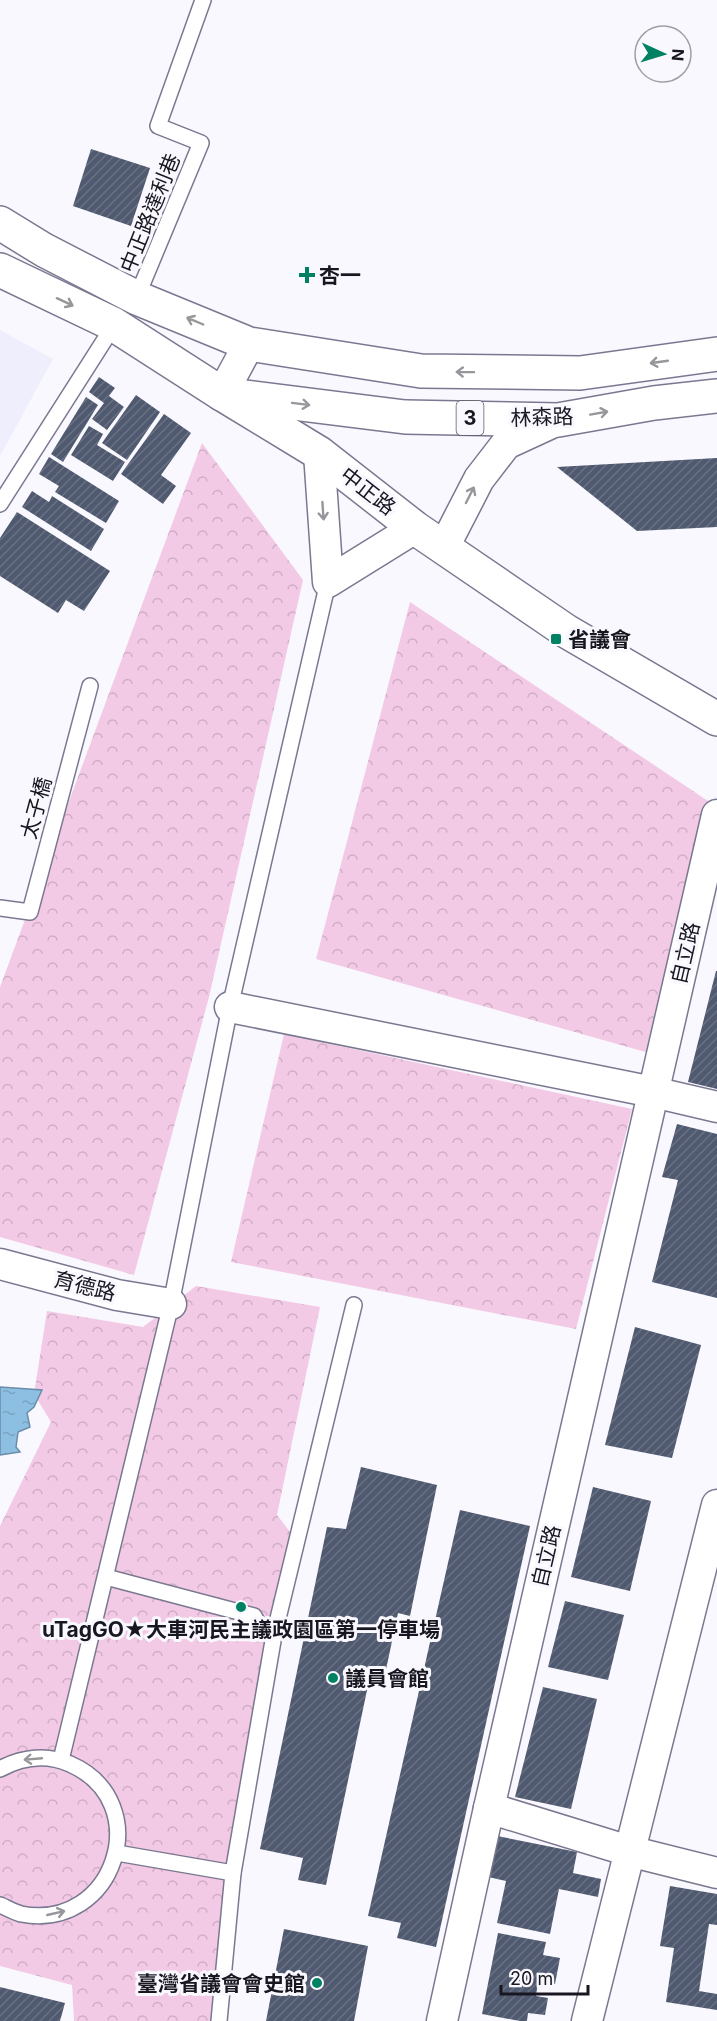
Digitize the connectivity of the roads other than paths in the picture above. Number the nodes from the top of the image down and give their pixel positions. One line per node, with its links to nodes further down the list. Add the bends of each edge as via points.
1 (203, 0): 4 (lane, 中正路達利巷, via 158,126 201,143)
2 (13, 231): 4 (main road, 3)
3 (6, 274): 5 (main road, 中正路 / 3, one-way to 5)
4 (137, 298): 5 (lane, 中正路達利巷); 6 (main road, 3, one-way to 4)
5 (113, 324): 8 (main road, 中正路 / 3); 12 (lane, 中正路達利巷)
6 (249, 344): 7 (main road, 林森路 / 3, one-way to 6, via 580,373 421,371); 8 (street)
7 (717, 354)
8 (222, 394): 10 (main road, 林森路 / 3, one-way to 10, via 405,417); 11 (main road, 中正路)
9 (717, 396): 10 (main road, 林森路 / 3, one-way to 9, via 654,402)
10 (558, 420): 14 (street, one-way to 10, via 478,478 506,444)
11 (319, 453): 13 (main road, 中正路); 15 (street, one-way to 15)
12 (0, 504)
13 (415, 528): 14 (main road, 中正路); 15 (street)
14 (444, 547): 17 (main road, 中正路, via 566,632)
15 (328, 582): 20 (lane)
16 (90, 686): 19 (lane, 太子橋, via 30,912)
17 (717, 719)
18 (717, 814): 21 (street, 自立路)
19 (0, 908)
20 (230, 1007): 21 (street); 24 (lane)
21 (653, 1092): 22 (street); 33 (street, 自立路)
22 (717, 1107)
23 (0, 1264): 24 (street, 育德路, via 117,1295)
24 (171, 1304): 27 (lane)
25 (354, 1305): 28 (lane)
26 (717, 1506): 34 (street)
27 (106, 1577): 29 (lane); 31 (lane)
28 (280, 1608): 29 (lane, via 272,1607); 30 (lane)
29 (254, 1616): 30 (lane, via 261,1629)
30 (274, 1635): 36 (lane)
31 (61, 1760): 32 (lane, one-way to 32, via 37,1757); 35 (lane, via 83,1770 100,1786 112,1806 118,1829)
32 (0, 1769)
33 (489, 1808): 34 (street); 40 (street, 自立路)
34 (629, 1851): 37 (street); 41 (street)
35 (117, 1852): 36 (lane); 38 (lane, one-way to 35, via 20,1914 45,1916 70,1910 91,1896 108,1876)
36 (233, 1873): 39 (lane)
37 (717, 1873)
38 (0, 1905)
39 (219, 2021)
40 (442, 2021)
41 (587, 2021)

